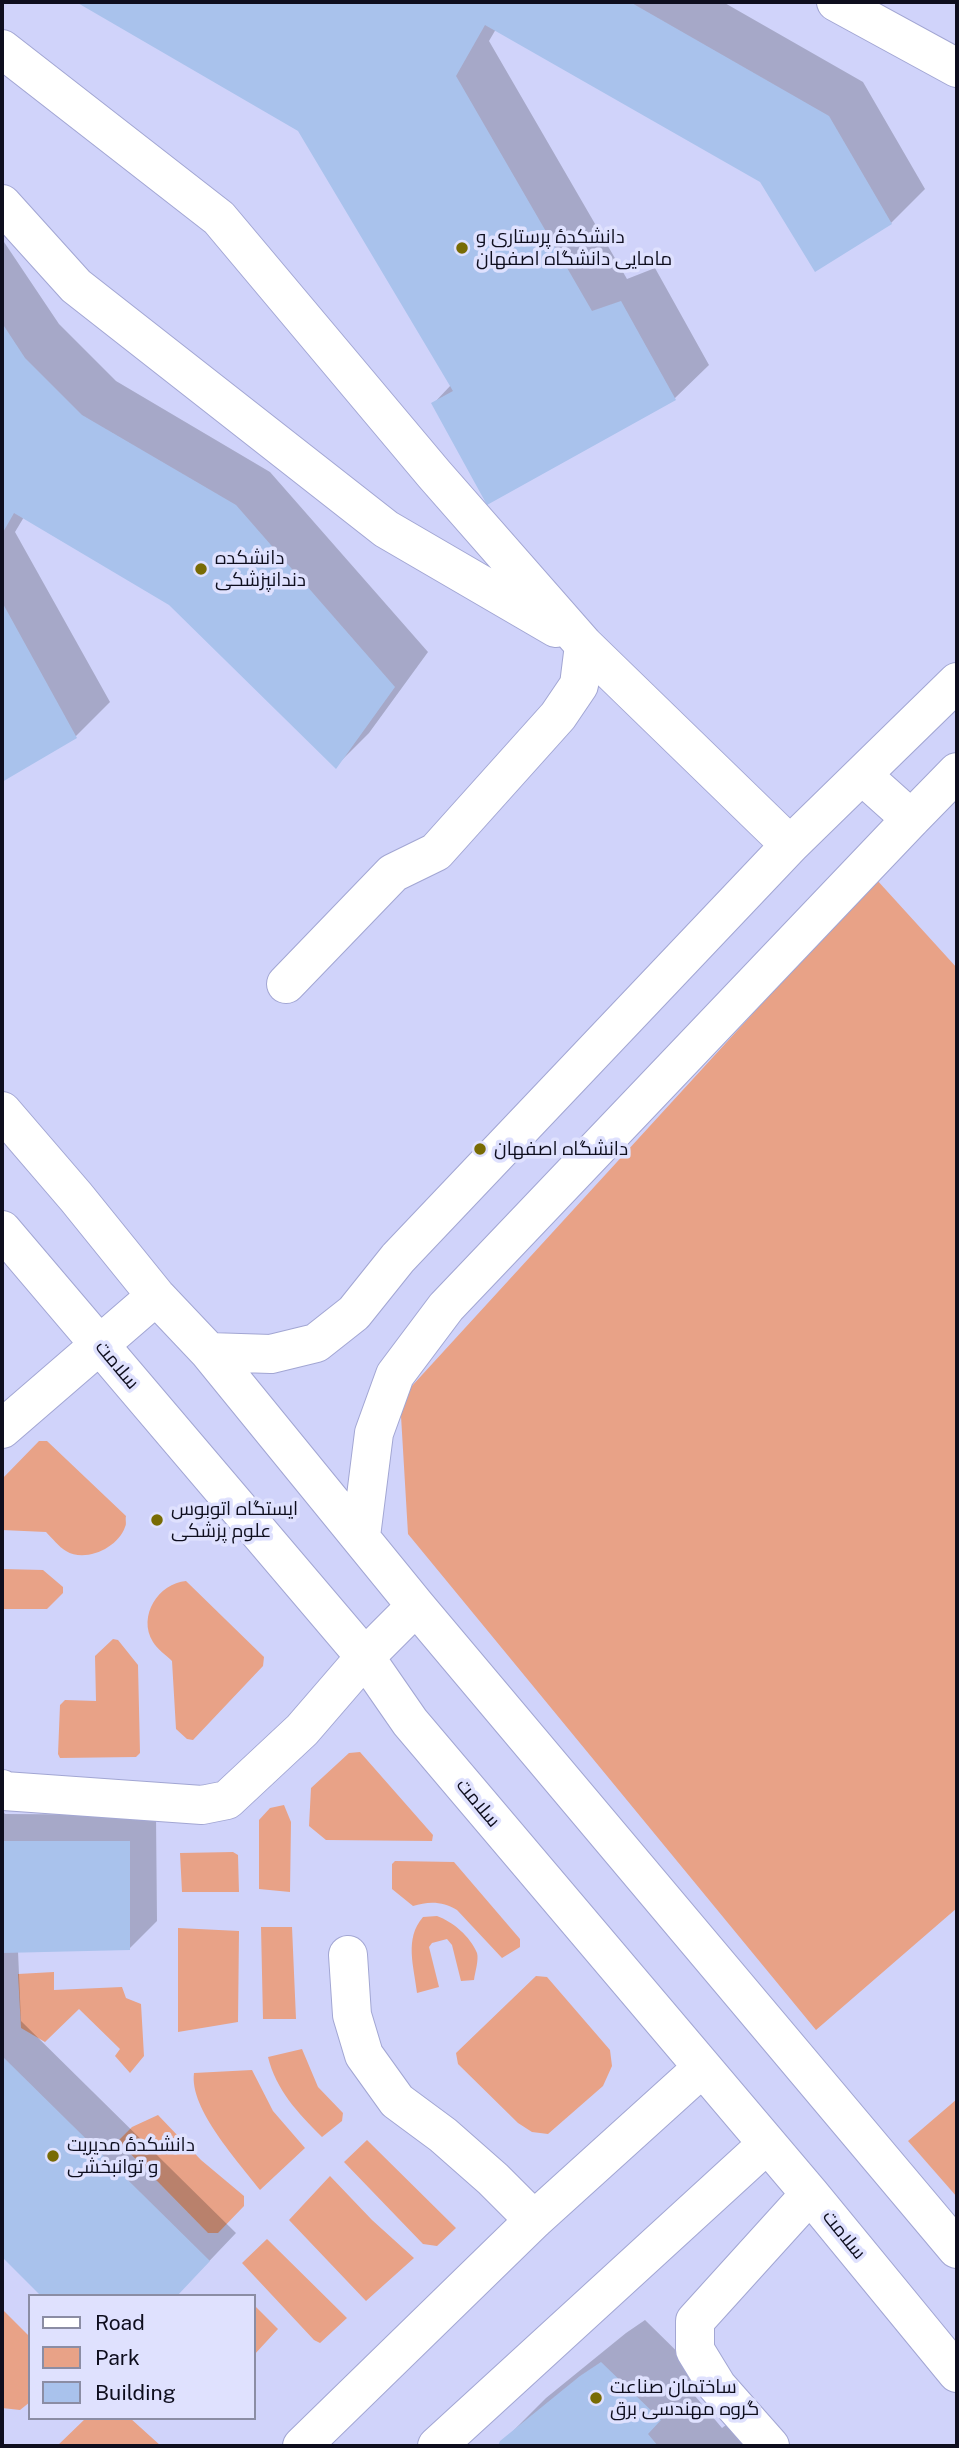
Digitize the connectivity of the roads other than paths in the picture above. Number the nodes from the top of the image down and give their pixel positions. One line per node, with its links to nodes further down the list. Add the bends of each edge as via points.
1 (836, 2): 3 (street)
2 (2, 49): 5 (street, via 219,218)
3 (957, 68)
4 (2, 204): 5 (street, via 76,286 386,529)
5 (584, 645): 10 (street); 11 (street, via 579,685 558,716 436,852 393,873)
6 (957, 682): 8 (street)
7 (957, 772): 9 (street)
8 (863, 776): 9 (street); 10 (street)
9 (911, 818): 18 (street, via 446,1307 395,1375 374,1433)
10 (790, 845): 16 (street, via 408,1248 354,1313 316,1343 271,1354)
11 (286, 984)
12 (2, 1111): 14 (street)
13 (2, 1230): 15 (street, سلامت)
14 (156, 1296): 15 (street); 16 (street)
15 (100, 1345): 17 (street); 20 (street, سلامت)
16 (209, 1352): 18 (street)
17 (2, 1430)
18 (361, 1536): 19 (street)
19 (416, 1606): 20 (street); 27 (street)
20 (365, 1657): 21 (street, via 302,1730 227,1800 202,1805); 23 (street, سلامت, via 410,1722)
21 (2, 1788)
22 (348, 1955): 26 (street, via 352,2015 363,2055 397,2101 443,2135)
23 (702, 2068): 24 (street, سلامت); 26 (street)
24 (767, 2144): 25 (street, سلامت); 30 (street)
25 (810, 2194): 28 (street, سلامت); 31 (street, via 695,2321 695,2350 717,2386)
26 (534, 2220): 29 (street)
27 (957, 2249)
28 (957, 2373)
29 (302, 2446)
30 (437, 2446)
31 (770, 2446)

